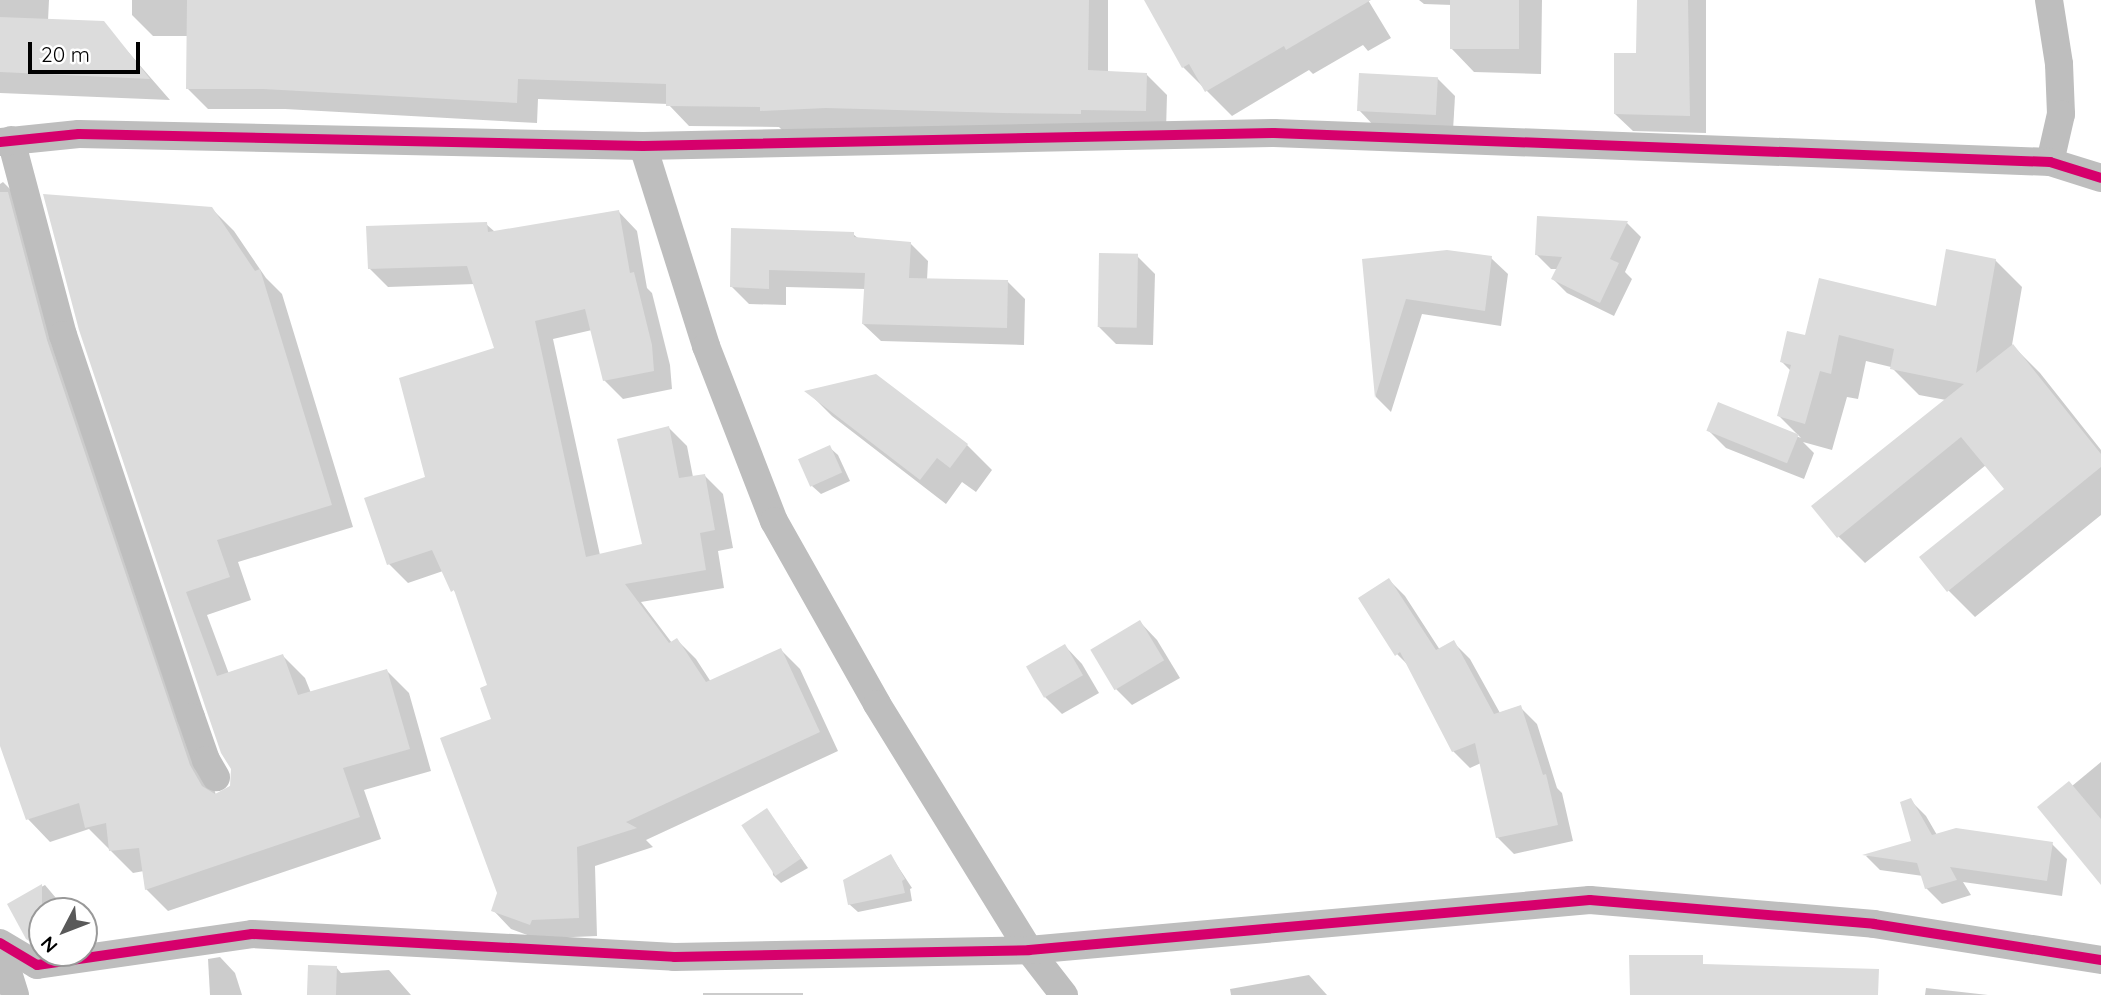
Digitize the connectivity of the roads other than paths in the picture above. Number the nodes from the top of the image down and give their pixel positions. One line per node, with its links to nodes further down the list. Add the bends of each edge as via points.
1 (2049, 0): 4 (street, via 2062,114)
2 (5, 141): 3 (street, via 79,134); 6 (street, via 63,335 206,760)
3 (643, 146): 4 (street, via 1274,133); 8 (street, via 706,346 774,521 877,704)
4 (2050, 162): 5 (street)
5 (2101, 178)
6 (216, 777)
7 (0, 945): 8 (street, via 37,965 252,934 674,957); 10 (street)
8 (1029, 950): 9 (street, via 1590,900 1874,924); 11 (street)
9 (2101, 960)
10 (15, 995)
11 (1064, 995)

